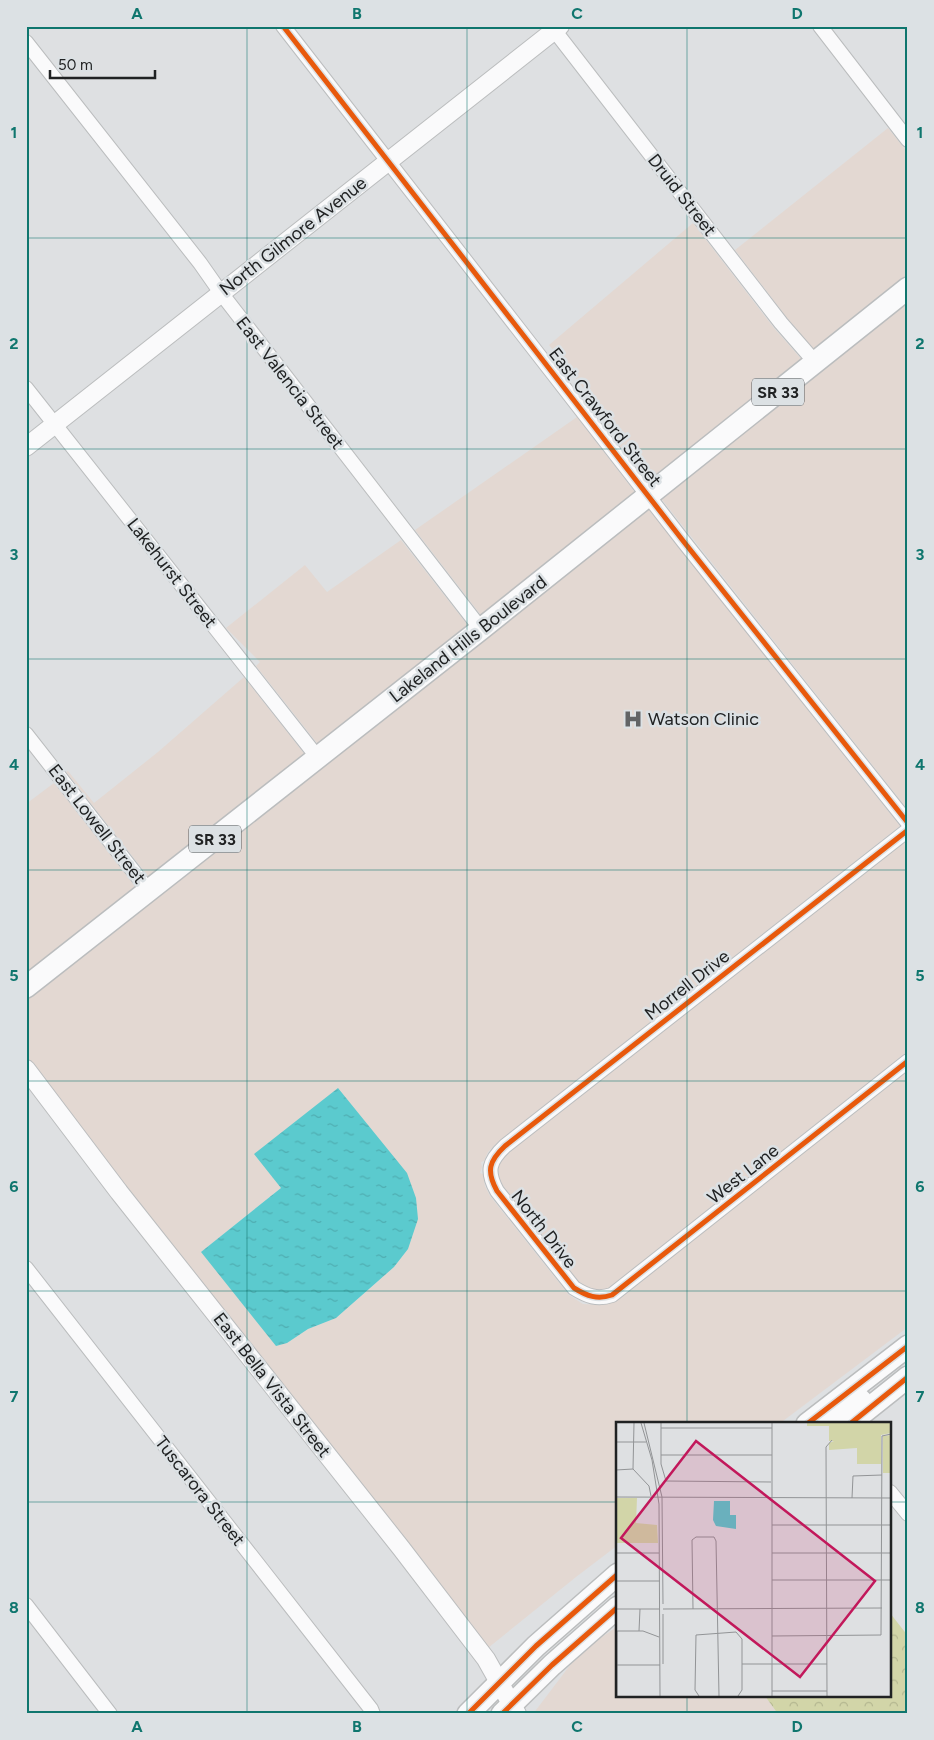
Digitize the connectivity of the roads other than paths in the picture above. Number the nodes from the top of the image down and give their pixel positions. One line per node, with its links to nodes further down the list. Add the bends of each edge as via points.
1 (283, 26): 6 (street, East Crawford Street)
2 (820, 26): 5 (street)
3 (555, 28): 6 (street, North Gilmore Avenue); 9 (street, Druid Street, via 780,323)
4 (26, 42): 8 (street, East Valencia Street)
5 (908, 140)
6 (388, 161): 8 (street, North Gilmore Avenue); 13 (street, East Crawford Street)
7 (908, 288): 9 (main road, Lakeland Hills Boulevard / SR 33)
8 (221, 293): 11 (street, North Gilmore Avenue); 14 (street, East Valencia Street)
9 (815, 362): 13 (main road, Lakeland Hills Boulevard / SR 33)
10 (26, 388): 11 (street, Lakehurst Street)
11 (54, 424): 12 (street, North Gilmore Avenue); 16 (street, Lakehurst Street)
12 (26, 446)
13 (648, 496): 14 (main road, Lakeland Hills Boulevard / SR 33); 17 (street, East Crawford Street)
14 (481, 629): 16 (main road, Lakeland Hills Boulevard / SR 33)
15 (26, 734): 19 (street, East Lowell Street)
16 (318, 758): 19 (main road, Lakeland Hills Boulevard / SR 33)
17 (908, 823)
18 (908, 830): 23 (street, Morrell Drive, via 505,1146 493,1157)
19 (149, 891): 20 (main road, Lakeland Hills Boulevard / SR 33)
20 (26, 987)
21 (908, 1061): 25 (street, West Lane, via 612,1295)
22 (26, 1069): 37 (street, East Bella Vista Street, via 119,1192 420,1572 486,1659)
23 (490, 1167): 25 (street, North Drive, via 496,1191 574,1288)
24 (26, 1268): 40 (street, Tuscarora Street)
25 (591, 1297)
26 (908, 1346): 29 (main road)
27 (908, 1361): 30 (main road, via 840,1416)
28 (908, 1378): 31 (main road)
29 (810, 1422)
30 (838, 1422)
31 (853, 1422)
32 (892, 1494): 33 (street)
33 (908, 1514)
34 (616, 1576): 37 (main road)
35 (26, 1605): 39 (street)
36 (616, 1609): 38 (main road, via 552,1665)
37 (498, 1682): 38 (street, East Bella Vista Street); 41 (main road)
38 (510, 1711)
39 (110, 1714)
40 (373, 1714)
41 (468, 1714)

